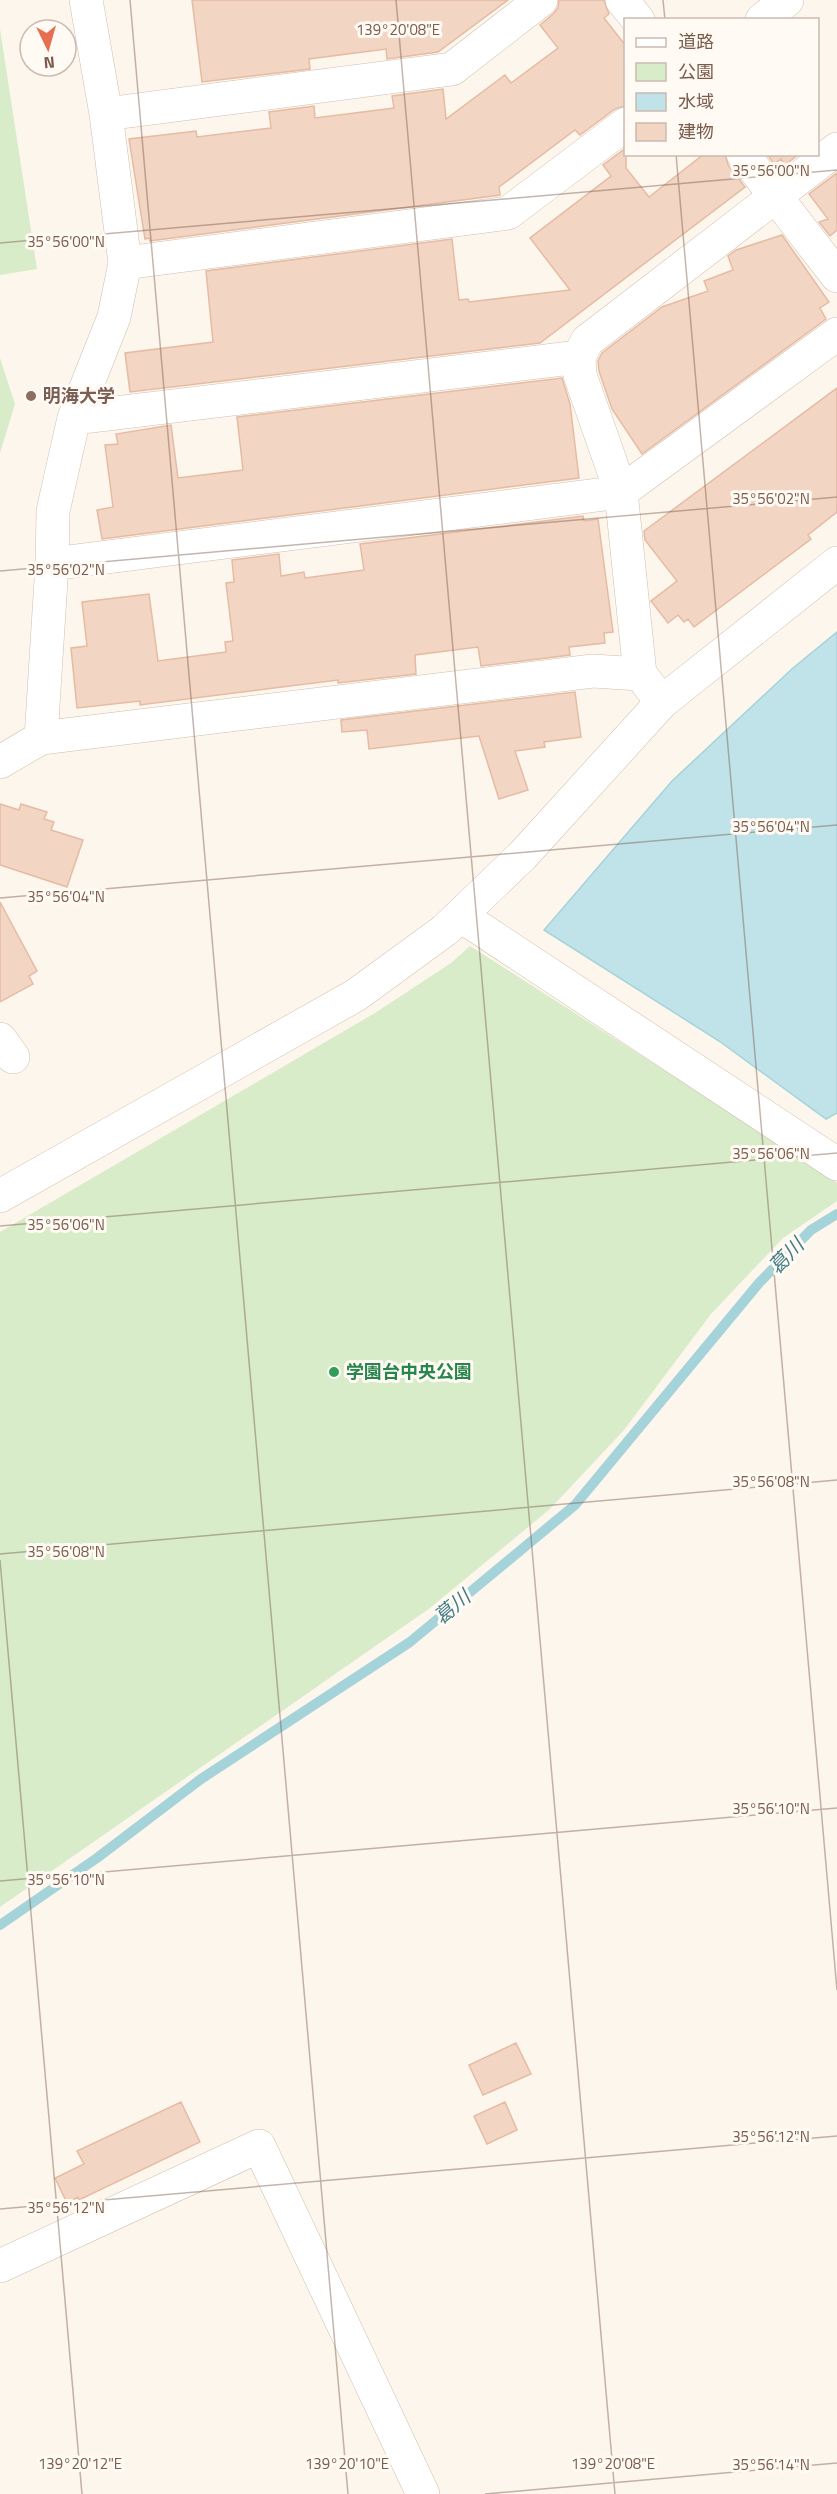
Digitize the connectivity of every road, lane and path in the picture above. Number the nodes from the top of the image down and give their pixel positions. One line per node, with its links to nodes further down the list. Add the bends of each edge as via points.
1 (86, 0): 7 (street)
2 (541, 0): 7 (street, via 452,69)
3 (622, 0): 5 (street)
4 (787, 0): 6 (street)
5 (636, 18)
6 (764, 18)
7 (106, 114): 12 (street)
8 (624, 126): 12 (street, via 508,213)
9 (837, 149): 11 (street)
10 (745, 156): 11 (street)
11 (776, 197): 13 (street); 15 (street, via 587,341)
12 (125, 262): 16 (street, via 114,317)
13 (837, 276)
14 (837, 334): 17 (street)
15 (579, 357): 16 (street); 17 (street, via 580,375)
16 (74, 418): 19 (street, via 53,511)
17 (621, 492): 19 (street); 20 (street)
18 (837, 563): 21 (street)
19 (52, 564): 22 (street)
20 (640, 674): 21 (street); 22 (street, via 593,671)
21 (662, 702): 24 (street, via 523,855)
22 (41, 738): 23 (street)
23 (0, 762)
24 (460, 915): 25 (street); 26 (street, via 356,995)
25 (837, 1164)
26 (0, 1196)
27 (0, 2266): 28 (street, via 259,2146)
28 (423, 2494)

